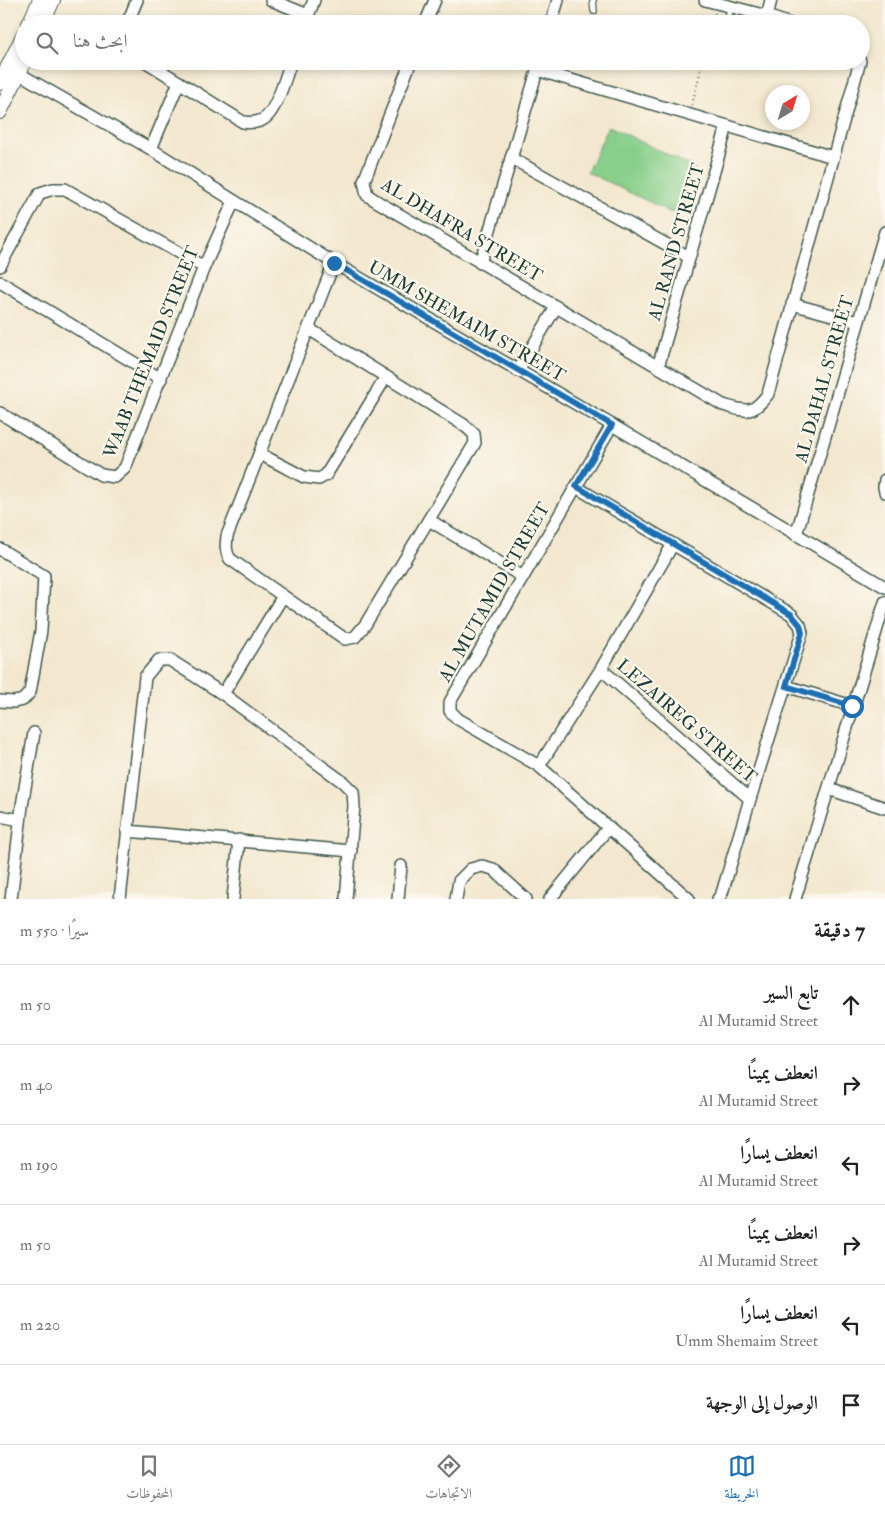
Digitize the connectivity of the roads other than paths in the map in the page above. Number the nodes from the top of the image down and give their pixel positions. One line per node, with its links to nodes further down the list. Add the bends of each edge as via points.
1 (40, 0): 12 (street)
2 (53, 0): 13 (street)
3 (137, 0): 14 (street)
4 (271, 0): 15 (street)
5 (314, 0): 16 (street)
6 (435, 0): 17 (street)
7 (558, 0): 18 (street)
8 (593, 0): 11 (lane)
9 (705, 0): 19 (street)
10 (771, 0): 20 (street)
11 (594, 11)
12 (33, 15)
13 (46, 15)
14 (130, 15)
15 (298, 15)
16 (309, 15)
17 (429, 15)
18 (554, 15)
19 (724, 15)
20 (767, 15)
21 (15, 70): 31 (street)
22 (17, 70): 32 (street)
23 (23, 70): 34 (street, UMM SHEMAIM STREET)
24 (160, 70): 30 (street)
25 (288, 70): 30 (street, via 274,108 262,121 252,123 243,122)
26 (407, 70): 41 (street, AL DHAFRA STREET, via 364,181 367,194)
27 (537, 70): 36 (street)
28 (550, 70): 33 (street)
29 (857, 70): 35 (street, AL DHAFRA STREET)
30 (179, 82): 34 (street)
31 (0, 83)
32 (0, 112)
33 (727, 126): 35 (street); 39 (street, AL RAND STREET)
34 (151, 150): 37 (street, UMM SHEMAIM STREET)
35 (833, 157): 45 (street, AL DHAFRA STREET)
36 (511, 158): 39 (street); 41 (street)
37 (234, 200): 40 (street, UMM SHEMAIM STREET); 43 (street, WAAB THEMAID STREET)
38 (885, 235): 47 (street, AL DAHAL STREET)
39 (689, 257): 49 (street, AL RAND STREET)
40 (334, 263): 48 (street); 50 (street, UMM SHEMAIM STREET)
41 (480, 263): 46 (street, AL DHAFRA STREET)
42 (0, 266): 43 (street, via 40,193 65,189)
43 (204, 266): 52 (street, WAAB THEMAID STREET)
44 (0, 282): 52 (street)
45 (792, 304): 47 (street); 49 (street, AL DHAFRA STREET, via 768,394 756,408 742,410 723,405)
46 (556, 307): 49 (street, AL DHAFRA STREET); 50 (street)
47 (858, 322): 60 (street, AL DAHAL STREET)
48 (309, 329): 51 (street); 55 (street)
49 (658, 367)
50 (518, 371): 54 (street, UMM SHEMAIM STREET)
51 (386, 377): 55 (street, via 326,475 304,477); 59 (street, via 474,434 475,443)
52 (161, 379): 53 (street, WAAB THEMAID STREET, via 125,468 115,477 101,476)
53 (0, 413)
54 (612, 425): 57 (street, AL MUTAMID STREET); 60 (street, UMM SHEMAIM STREET)
55 (260, 454): 65 (street, via 227,536 227,553)
56 (885, 480): 58 (street)
57 (576, 486): 61 (street); 63 (street, AL MUTAMID STREET)
58 (885, 492)
59 (428, 520): 63 (street); 65 (street, via 355,637 344,639)
60 (796, 535): 64 (street, UMM SHEMAIM STREET)
61 (673, 544): 67 (street); 68 (street, via 791,614 800,625 802,633)
62 (0, 549): 70 (street, via 44,576 40,631 30,692 24,700)
63 (523, 577): 73 (street, AL MUTAMID STREET, via 450,702 450,711 458,719)
64 (885, 587)
65 (282, 596): 69 (street)
66 (885, 602): 71 (street)
67 (601, 669): 73 (street); 75 (street, LEZAIREG STREET)
68 (786, 686): 71 (street); 75 (street)
69 (223, 694): 80 (street, via 170,660 159,660 145,677); 82 (street, via 353,792)
70 (0, 701)
71 (852, 706): 74 (street)
72 (34, 733): 78 (street)
73 (539, 766): 79 (street, AL MUTAMID STREET)
74 (829, 789): 76 (street); 84 (street)
75 (750, 799): 94 (street)
76 (885, 808)
77 (0, 816): 78 (street)
78 (20, 820): 85 (street)
79 (609, 827): 92 (street); 93 (street, AL MUTAMID STREET)
80 (127, 831): 81 (street); 86 (street)
81 (239, 840): 82 (street); 87 (street)
82 (351, 851): 88 (street)
83 (401, 866): 89 (street)
84 (797, 898)
85 (11, 899)
86 (120, 899)
87 (233, 899)
88 (346, 899)
89 (398, 899)
90 (456, 899): 91 (street, via 459,881 471,869 482,866 493,868)
91 (526, 899)
92 (550, 899)
93 (689, 899)
94 (718, 899)

